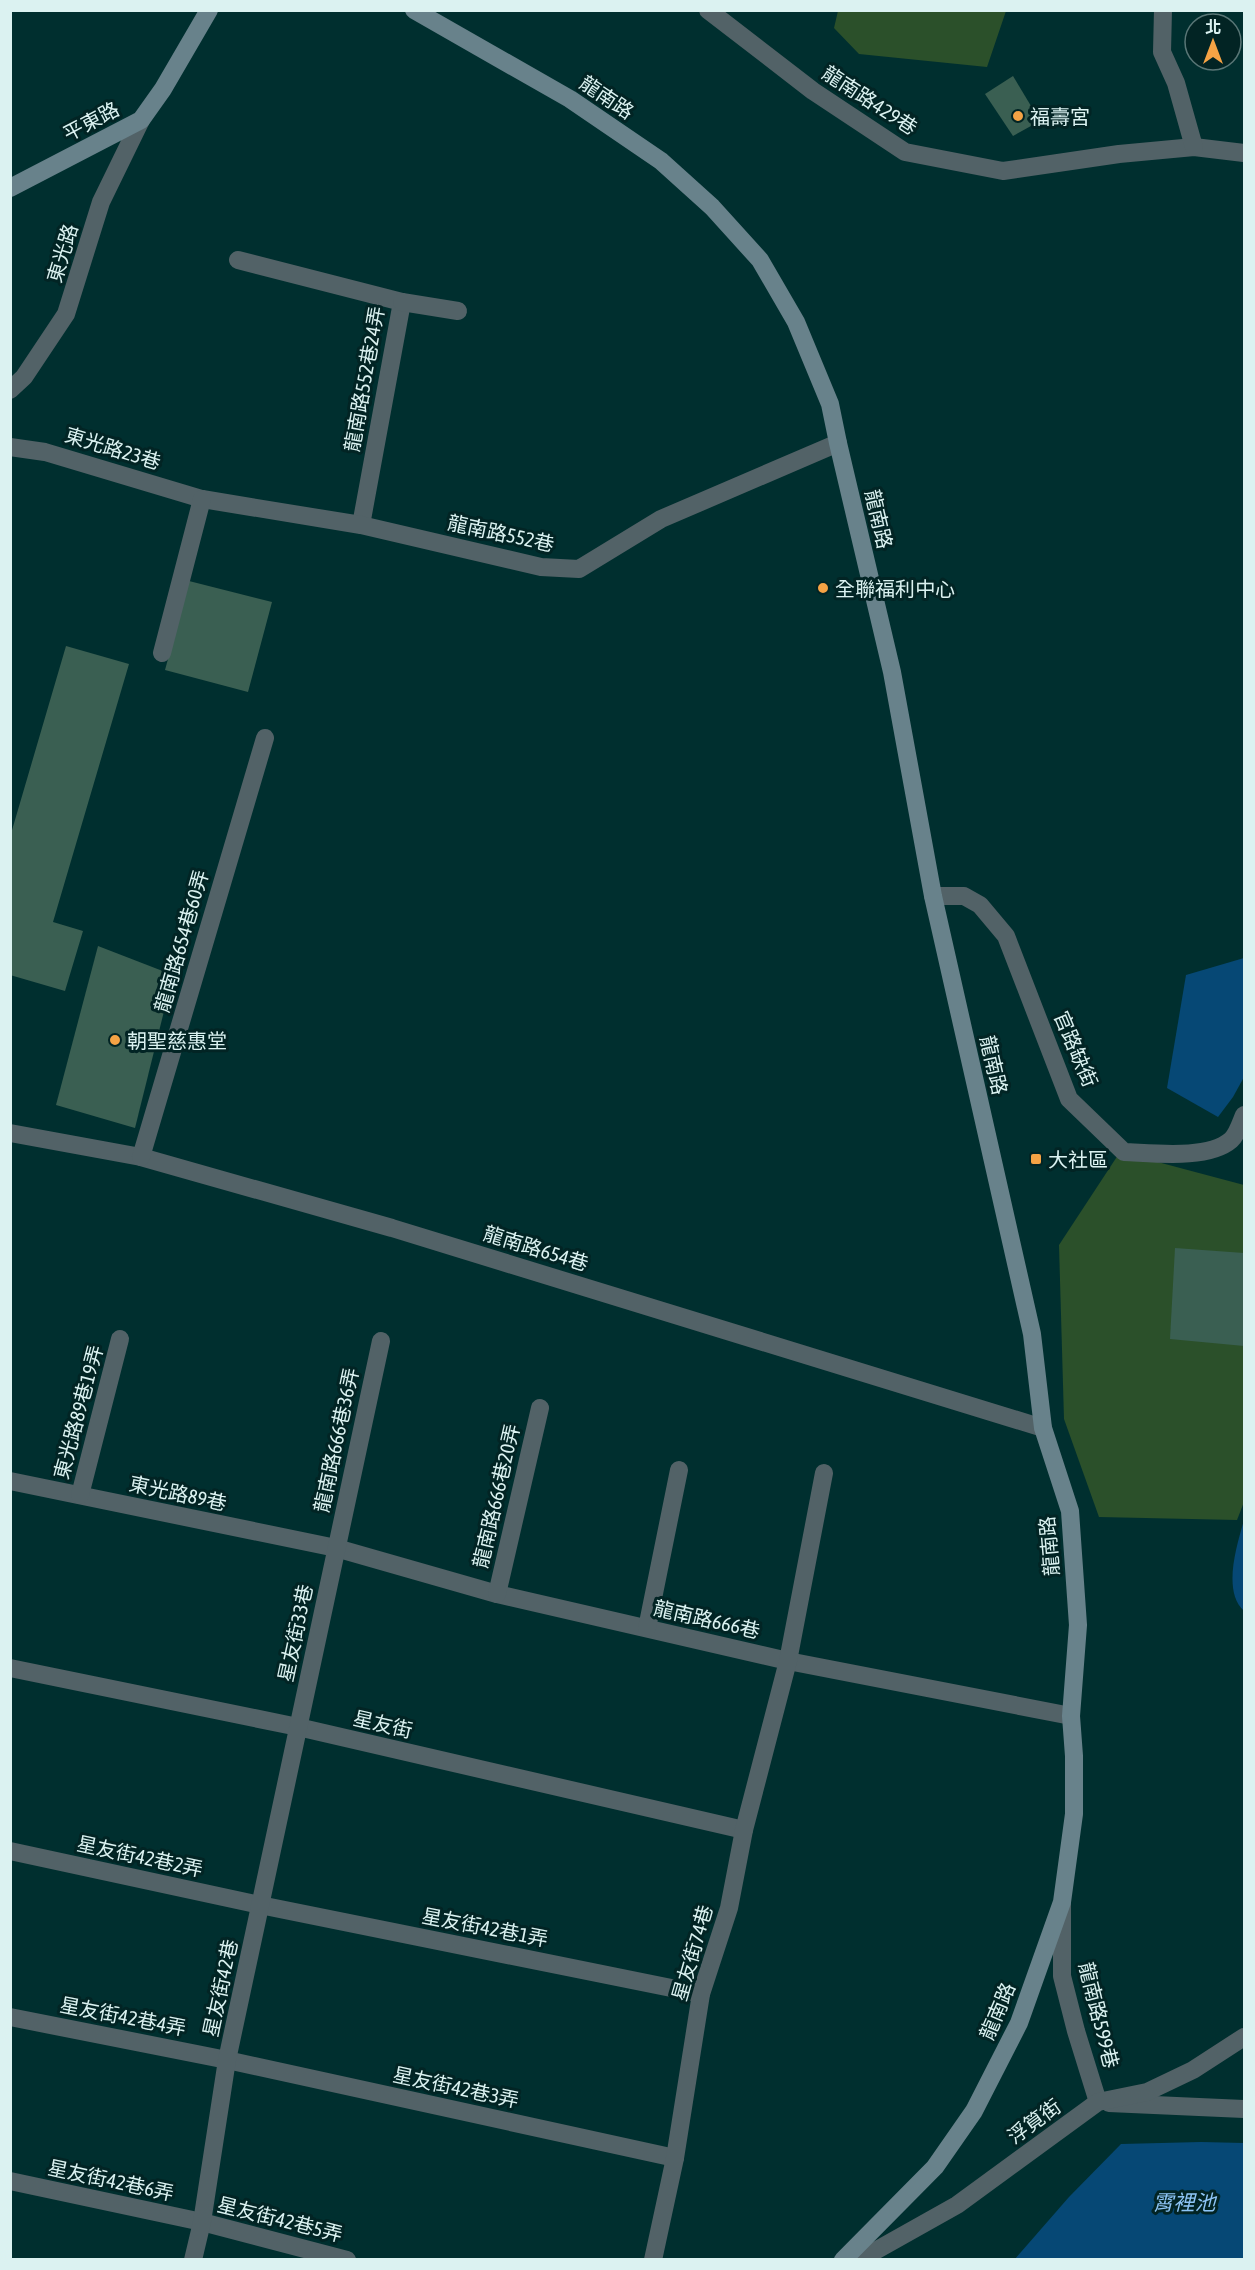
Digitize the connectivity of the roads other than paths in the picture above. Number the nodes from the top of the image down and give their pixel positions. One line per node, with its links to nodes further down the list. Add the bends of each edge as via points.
1 (209, 10): 5 (main road, 平東路)
2 (414, 10): 13 (main road, 龍南路, via 570,99 661,161 712,207 760,260 796,322 830,404)
3 (708, 10): 6 (street, 龍南路429巷, via 813,91 905,152 1003,171)
4 (1163, 10): 6 (street, via 1162,52 1176,83)
5 (141, 120): 8 (main road, 平東路); 12 (street, 東光路, via 101,202 66,314 24,377)
6 (1194, 147): 7 (street, 龍南路429巷)
7 (1245, 153)
8 (10, 188)
9 (238, 260): 10 (street, 龍南路552巷24弄)
10 (402, 302): 11 (street); 16 (street, 龍南路552巷24弄)
11 (458, 311)
12 (10, 390)
13 (838, 443): 16 (street, 龍南路552巷, via 661,519 579,569 541,567); 19 (main road, 龍南路, via 891,672)
14 (10, 447): 15 (street, 東光路23巷, via 45,452)
15 (202, 499): 16 (street, 龍南路552巷); 17 (street)
16 (360, 525)
17 (162, 653)
18 (265, 738): 22 (street, 龍南路654巷60弄)
19 (933, 896): 20 (street, 官路缺街, via 964,896 972,900 1005,936 1070,1098 1125,1152 1206,1152 1231,1140); 26 (main road, 龍南路, via 1032,1334)
20 (1245, 1115)
21 (10, 1133): 22 (street, 龍南路654巷)
22 (141, 1157): 26 (street, 龍南路654巷, via 392,1228)
23 (120, 1339): 30 (street, 東光路89巷19弄)
24 (381, 1341): 31 (street, 龍南路666巷36弄)
25 (540, 1408): 32 (street, 龍南路666巷20弄)
26 (1043, 1428): 36 (main road, 龍南路, via 1070,1511 1078,1625)
27 (679, 1470): 33 (street)
28 (824, 1473): 34 (street, 星友街74巷)
29 (10, 1481): 30 (street, 東光路89巷)
30 (80, 1495): 31 (street, 東光路89巷)
31 (336, 1548): 32 (street, 龍南路666巷); 37 (street, 星友街33巷)
32 (497, 1594): 33 (street, 龍南路666巷)
33 (647, 1628): 34 (street, 龍南路666巷)
34 (788, 1661): 36 (street, 龍南路666巷); 38 (street, 星友街74巷)
35 (10, 1668): 37 (street, 星友街)
36 (1071, 1716): 40 (main road, 龍南路, via 1074,1814)
37 (298, 1727): 38 (street, 星友街); 41 (street, 星友街42巷)
38 (744, 1830): 42 (street, 星友街74巷, via 729,1908)
39 (10, 1851): 41 (street, 星友街42巷2弄)
40 (1062, 1902): 46 (street, 龍南路599巷, via 1062,1977); 54 (main road, 龍南路, via 1019,2023 974,2111 935,2167)
41 (260, 1905): 42 (street, 星友街42巷1弄); 45 (street, 星友街42巷)
42 (701, 1994): 48 (street, 星友街74巷)
43 (10, 2017): 45 (street, 星友街42巷4弄)
44 (1245, 2037): 46 (street, 浮筧街, via 1193,2070 1147,2092)
45 (227, 2060): 48 (street, 星友街42巷3弄); 50 (street, 星友街42巷)
46 (1098, 2102): 47 (street); 55 (street, 浮筧街, via 957,2205)
47 (1245, 2109)
48 (675, 2158): 53 (street, 星友街74巷)
49 (10, 2181): 50 (street, 星友街42巷6弄)
50 (201, 2222): 51 (street, 星友街42巷); 52 (street, 星友街42巷5弄)
51 (193, 2259)
52 (347, 2259)
53 (653, 2259)
54 (843, 2259)
55 (859, 2259)

